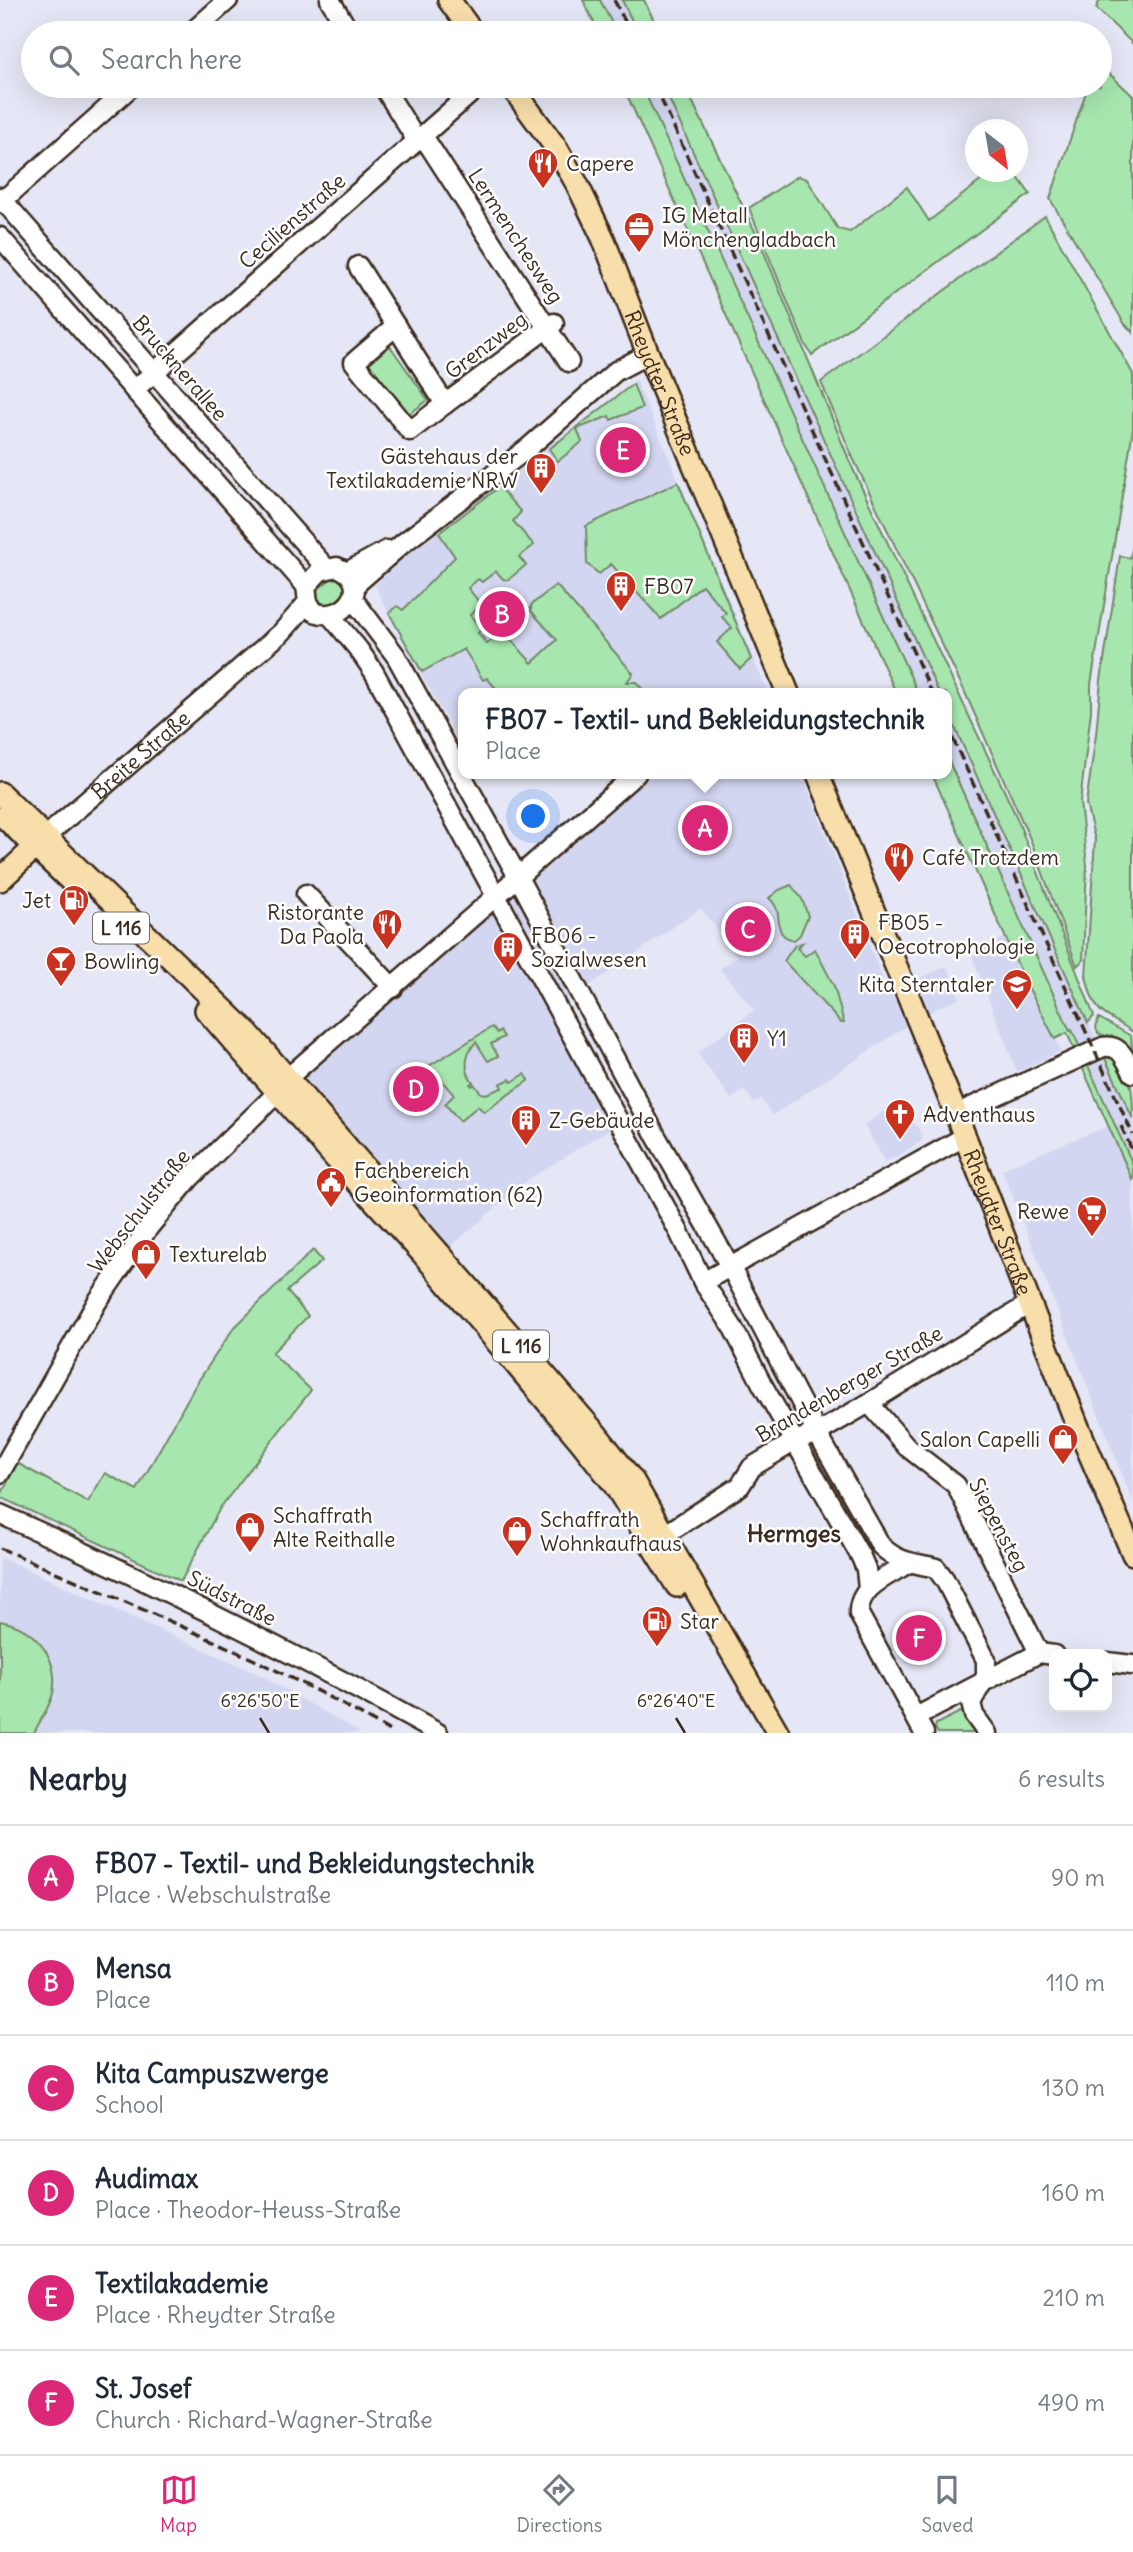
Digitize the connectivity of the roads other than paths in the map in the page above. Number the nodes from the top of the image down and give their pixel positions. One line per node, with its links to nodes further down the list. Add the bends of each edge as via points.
1 (228, 0): 4 (street)
2 (330, 0): 5 (street)
3 (449, 0): 6 (main road)
4 (204, 21)
5 (343, 21)
6 (464, 21)
7 (118, 98): 12 (street)
8 (392, 98): 11 (street, Lermenchesweg)
9 (465, 98): 11 (street, Cecilienstraße)
10 (520, 98): 17 (main road, Rheydter Straße, via 577,184)
11 (420, 138): 15 (street, Lermenchesweg); 19 (street, Cecilienstraße)
12 (1, 200): 19 (street, Brucknerallee)
13 (0, 237): 20 (street)
14 (358, 266): 16 (street, Grenzweg)
15 (551, 325): 18 (street, Lermenchesweg); 21 (street, Grenzweg)
16 (396, 326): 21 (street, Grenzweg); 21 (street, Grenzweg, via 354,362 410,431)
17 (648, 354): 23 (street, via 616,371 527,448 402,544 379,553); 25 (main road, Rheydter Straße)
18 (569, 362)
19 (154, 373): 20 (street, Cecilienstraße); 22 (street, Brucknerallee)
20 (134, 390): 24 (street)
21 (445, 404)
22 (326, 568): 23 (street, via 337,567); 24 (street, via 313,576)
23 (352, 585): 24 (street, via 343,610); 26 (street)
24 (314, 604): 32 (street, Breite Straße); 36 (street, via 374,672)
25 (786, 688)
26 (458, 768)
27 (464, 779): 33 (street)
28 (630, 779): 33 (street, Webschulstraße)
29 (820, 779): 42 (main road, Rheydter Straße)
30 (0, 793): 32 (main road, L 116)
31 (0, 813): 32 (main road, L 116)
32 (40, 842): 34 (main road, Breite Straße); 39 (main road, L 116)
33 (518, 877): 36 (street, Webschulstraße); 40 (street)
34 (0, 880)
35 (306, 894): 37 (street)
36 (496, 895): 37 (street, Webschulstraße); 41 (street)
37 (393, 988): 39 (street, Webschulstraße)
38 (1133, 1073): 42 (street, via 1121,1051 1103,1046)
39 (287, 1082): 50 (street, Webschulstraße, via 190,1178 149,1227 97,1302); 52 (main road, L 116, via 327,1150 582,1441); 53 (main road, L 116, via 597,1435 633,1481)
40 (634, 1095): 41 (street); 44 (street)
41 (611, 1108): 45 (street)
42 (956, 1114): 43 (main road, Rheydter Straße)
43 (964, 1137): 44 (street); 46 (main road, Rheydter Straße)
44 (731, 1268): 45 (street); 48 (street)
45 (703, 1282): 49 (street)
46 (1030, 1304): 47 (street, Brandenberger Straße); 54 (main road, Rheydter Straße)
47 (869, 1403): 48 (street, Brandenberger Straße); 57 (street, Siepensteg, via 907,1447 956,1485)
48 (817, 1433): 49 (street, Brandenberger Straße); 55 (street, via 881,1546)
49 (795, 1441): 53 (street, Brandenberger Straße, via 752,1467 740,1486); 56 (street, via 861,1556)
50 (0, 1473)
51 (0, 1514): 62 (street, Südstraße, via 140,1577 341,1678)
52 (635, 1515): 53 (street); 63 (main road, L 116)
53 (664, 1535): 64 (main road, L 116)
54 (1133, 1553)
55 (907, 1564): 56 (street); 60 (street, via 936,1569 945,1580 985,1655)
56 (868, 1589): 61 (street, via 859,1602 859,1614)
57 (1046, 1654): 60 (street, Siepensteg)
58 (1112, 1663): 59 (street)
59 (1132, 1665)
60 (983, 1683): 61 (street, Siepensteg); 65 (street, via 971,1709)
61 (920, 1725)
62 (438, 1733)
63 (762, 1733)
64 (778, 1733)
65 (987, 1733)

